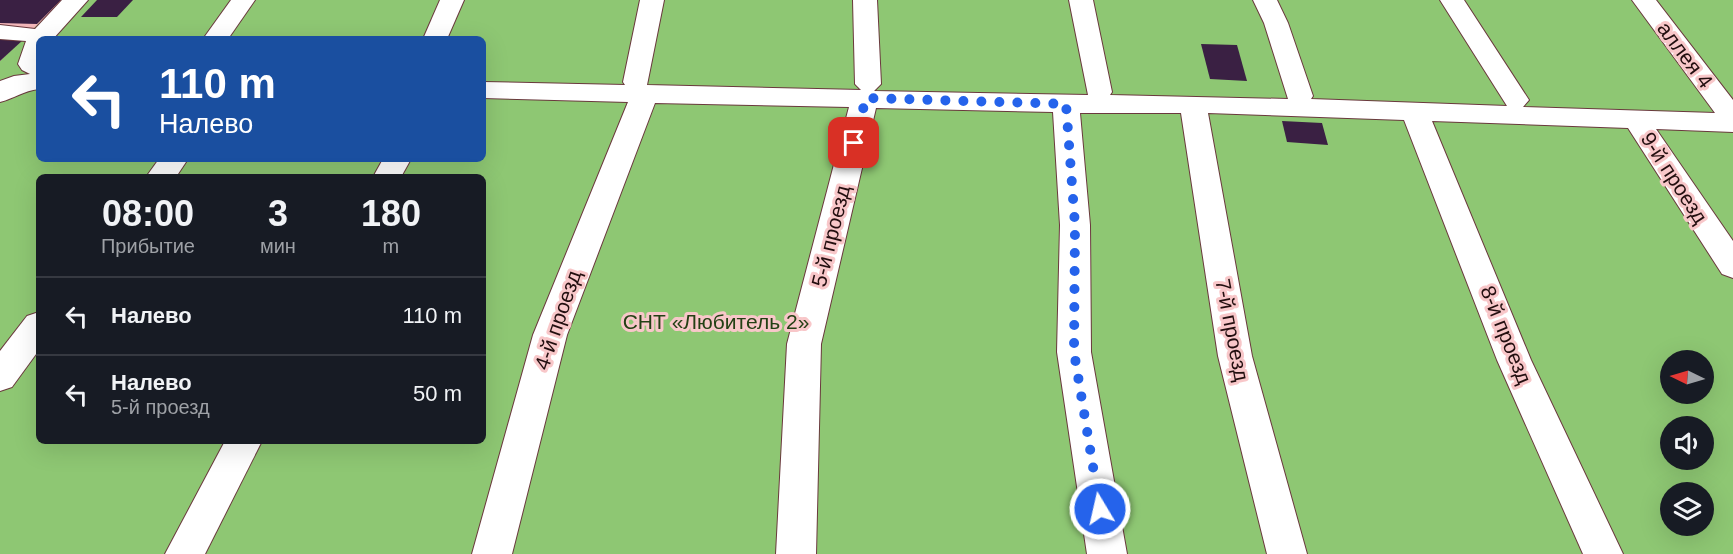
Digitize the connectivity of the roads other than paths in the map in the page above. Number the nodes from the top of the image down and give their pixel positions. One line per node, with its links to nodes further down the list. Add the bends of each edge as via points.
1 (76, 0): 12 (street)
2 (243, 0): 13 (street)
3 (452, 0): 14 (street)
4 (652, 0): 18 (street, 4-й проезд)
5 (865, 0): 20 (street, 5-й проезд)
6 (1081, 0): 21 (street)
7 (1265, 0): 22 (street)
8 (1452, 0): 23 (street)
9 (1644, 0): 27 (street, аллея 4)
10 (0, 32): 11 (street)
11 (26, 34)
12 (42, 36)
13 (217, 36)
14 (436, 36)
15 (36, 44): 16 (street)
16 (25, 78)
17 (486, 78): 18 (street)
18 (641, 88): 19 (street); 20 (street); 36 (street, 4-й проезд, via 550,335)
19 (486, 90)
20 (867, 91): 21 (street); 24 (street); 37 (street, 5-й проезд, via 804,344)
21 (1099, 92): 22 (street)
22 (1300, 96): 23 (street)
23 (1516, 100): 27 (street)
24 (1066, 104): 25 (street); 38 (street, via 1075,225 1074,352)
25 (1193, 104): 26 (street); 39 (street, 7-й проезд, via 1235,356)
26 (1415, 113): 28 (street); 40 (street, 8-й проезд, via 1514,360)
27 (1730, 114): 28 (street)
28 (1636, 120): 31 (street, 9-й проезд)
29 (172, 162): 30 (street)
30 (162, 174)
31 (1733, 266)
32 (36, 329): 33 (street)
33 (0, 377)
34 (242, 444): 35 (street)
35 (185, 554)
36 (492, 554)
37 (796, 554)
38 (1107, 554)
39 (1287, 554)
40 (1603, 554)

